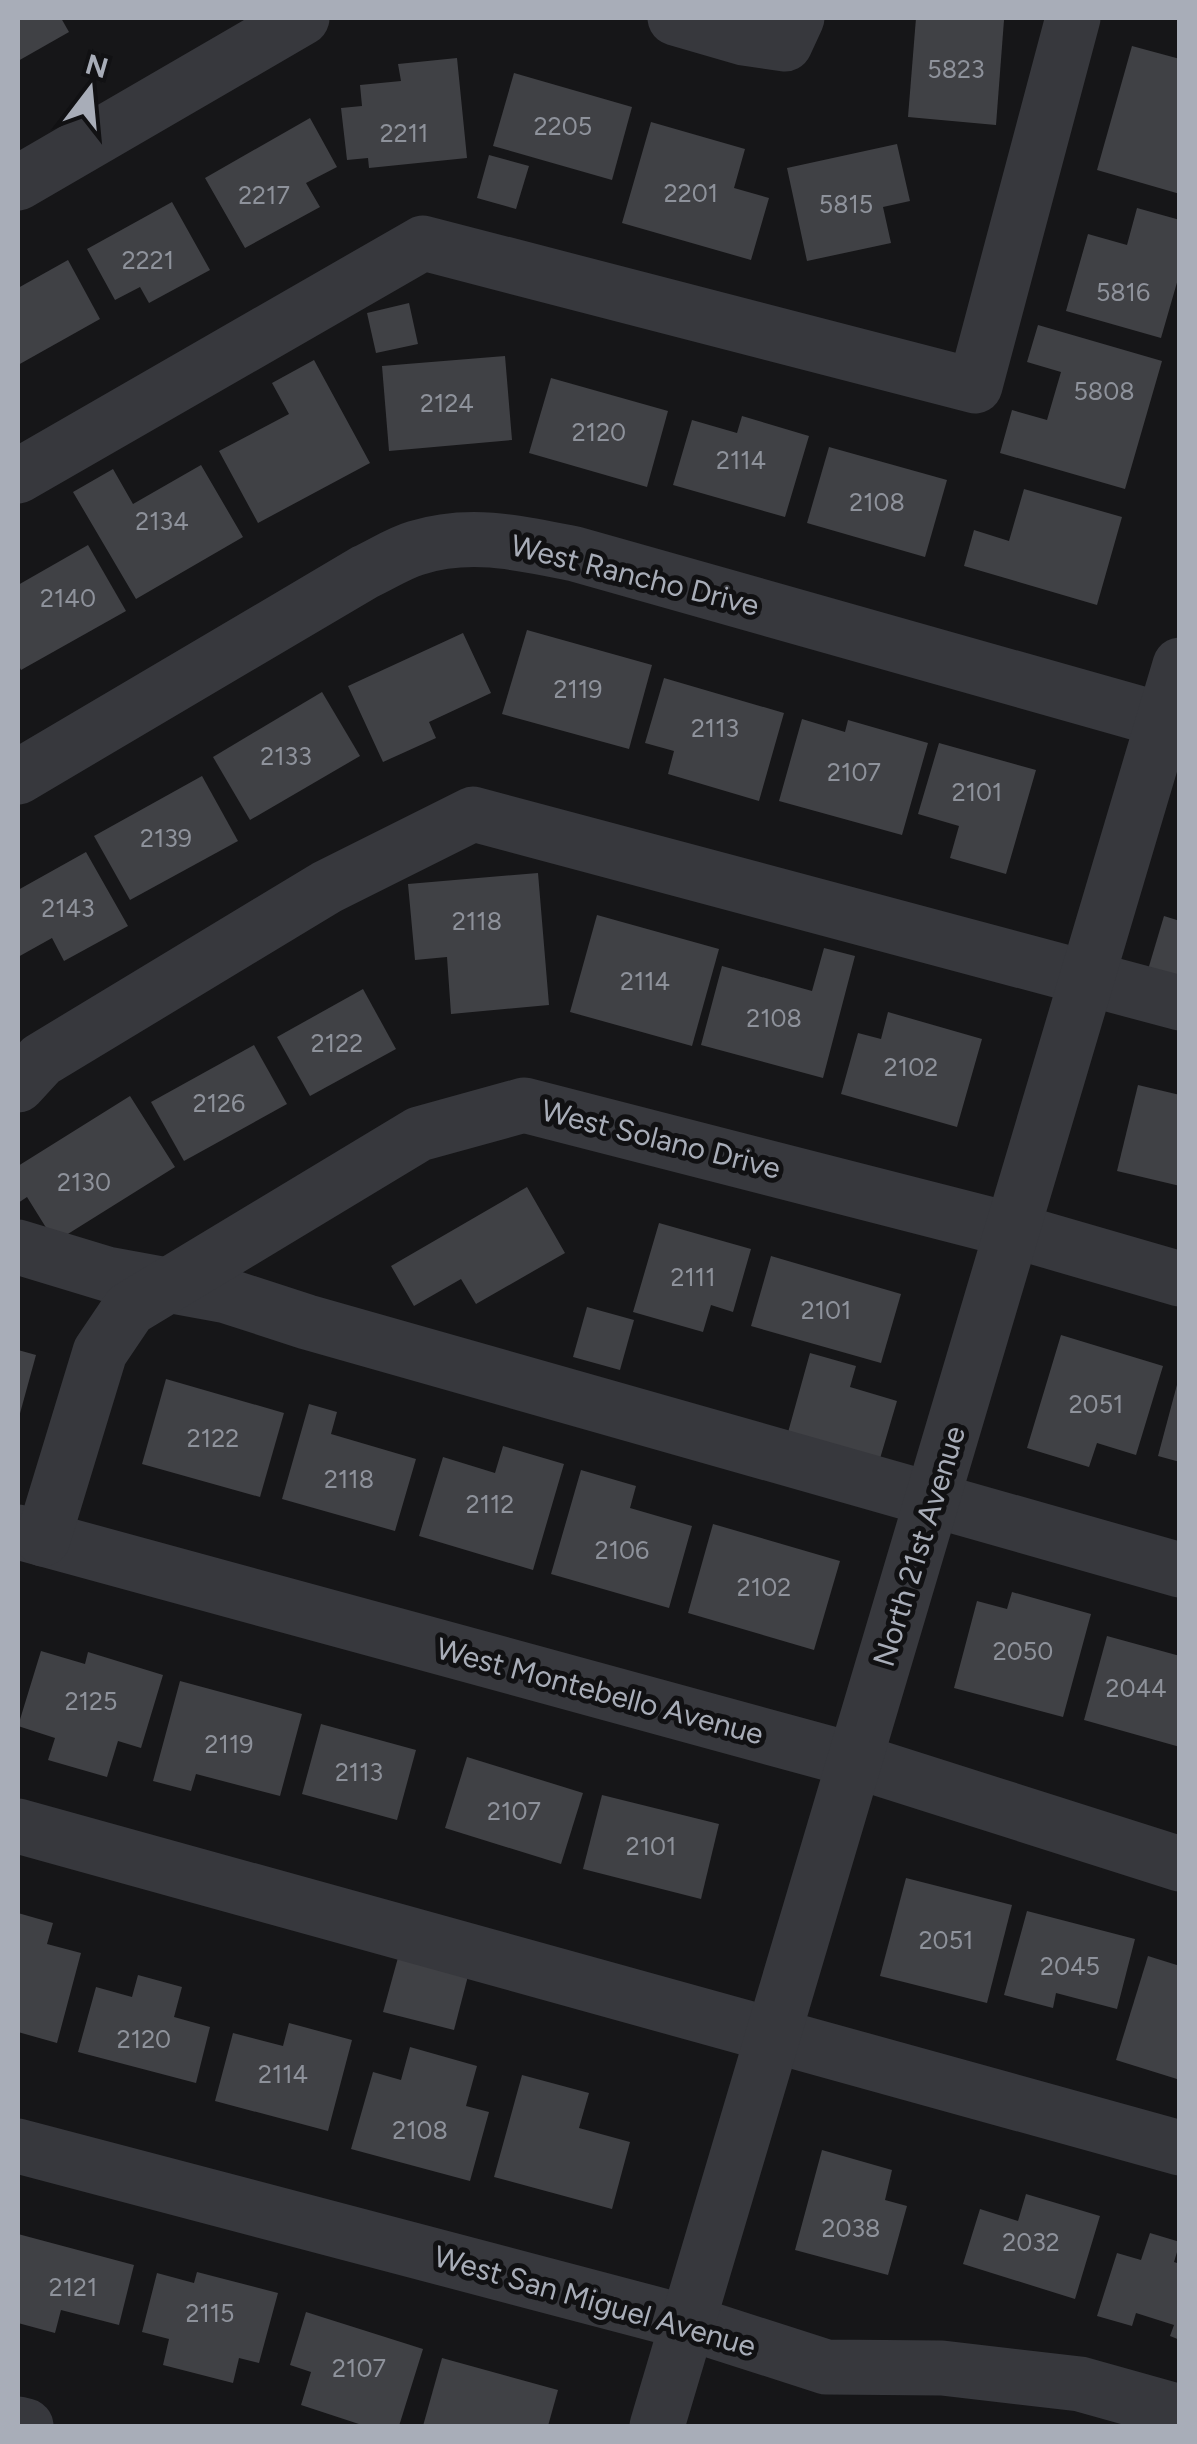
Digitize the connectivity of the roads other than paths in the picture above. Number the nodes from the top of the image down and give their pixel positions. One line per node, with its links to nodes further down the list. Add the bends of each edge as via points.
1 (302, 18): 5 (street)
2 (676, 18): 4 (street, via 744,38)
3 (1072, 18): 6 (street, via 976,386 423,243)
4 (791, 31)
5 (18, 184)
6 (18, 476)
7 (1180, 664): 8 (street, North 21st Avenue)
8 (1171, 723): 9 (street, West Rancho Drive, via 575,554 460,538 414,548 365,572); 10 (street, North 21st Avenue)
9 (18, 777)
10 (1085, 977): 11 (street); 12 (street, via 472,814 327,886 41,1060); 13 (street, North 21st Avenue)
11 (1180, 1003)
12 (18, 1085)
13 (1011, 1230): 15 (street, West Solano Drive); 16 (street, West Solano Drive, via 524,1104 419,1134); 17 (street, North 21st Avenue)
14 (18, 1247): 16 (street)
15 (1180, 1279)
16 (168, 1285): 17 (street, via 227,1296); 18 (street, West Solano Drive, via 129,1309 100,1352)
17 (934, 1500): 19 (street); 20 (street, North 21st Avenue)
18 (30, 1535): 20 (street, West Montebello Avenue)
19 (1180, 1570)
20 (854, 1760): 22 (street, West Montebello Avenue); 23 (street, North 21st Avenue)
21 (18, 1826): 23 (street)
22 (1180, 1864)
23 (772, 2033): 25 (street); 26 (street, North 21st Avenue)
24 (18, 2146): 26 (street, West San Miguel Avenue)
25 (1180, 2148)
26 (690, 2323): 27 (street, West San Miguel Avenue, via 826,2367 942,2368 1080,2384); 30 (street, North 21st Avenue)
27 (1180, 2412)
28 (18, 2424): 29 (street)
29 (26, 2426)
30 (657, 2426)

